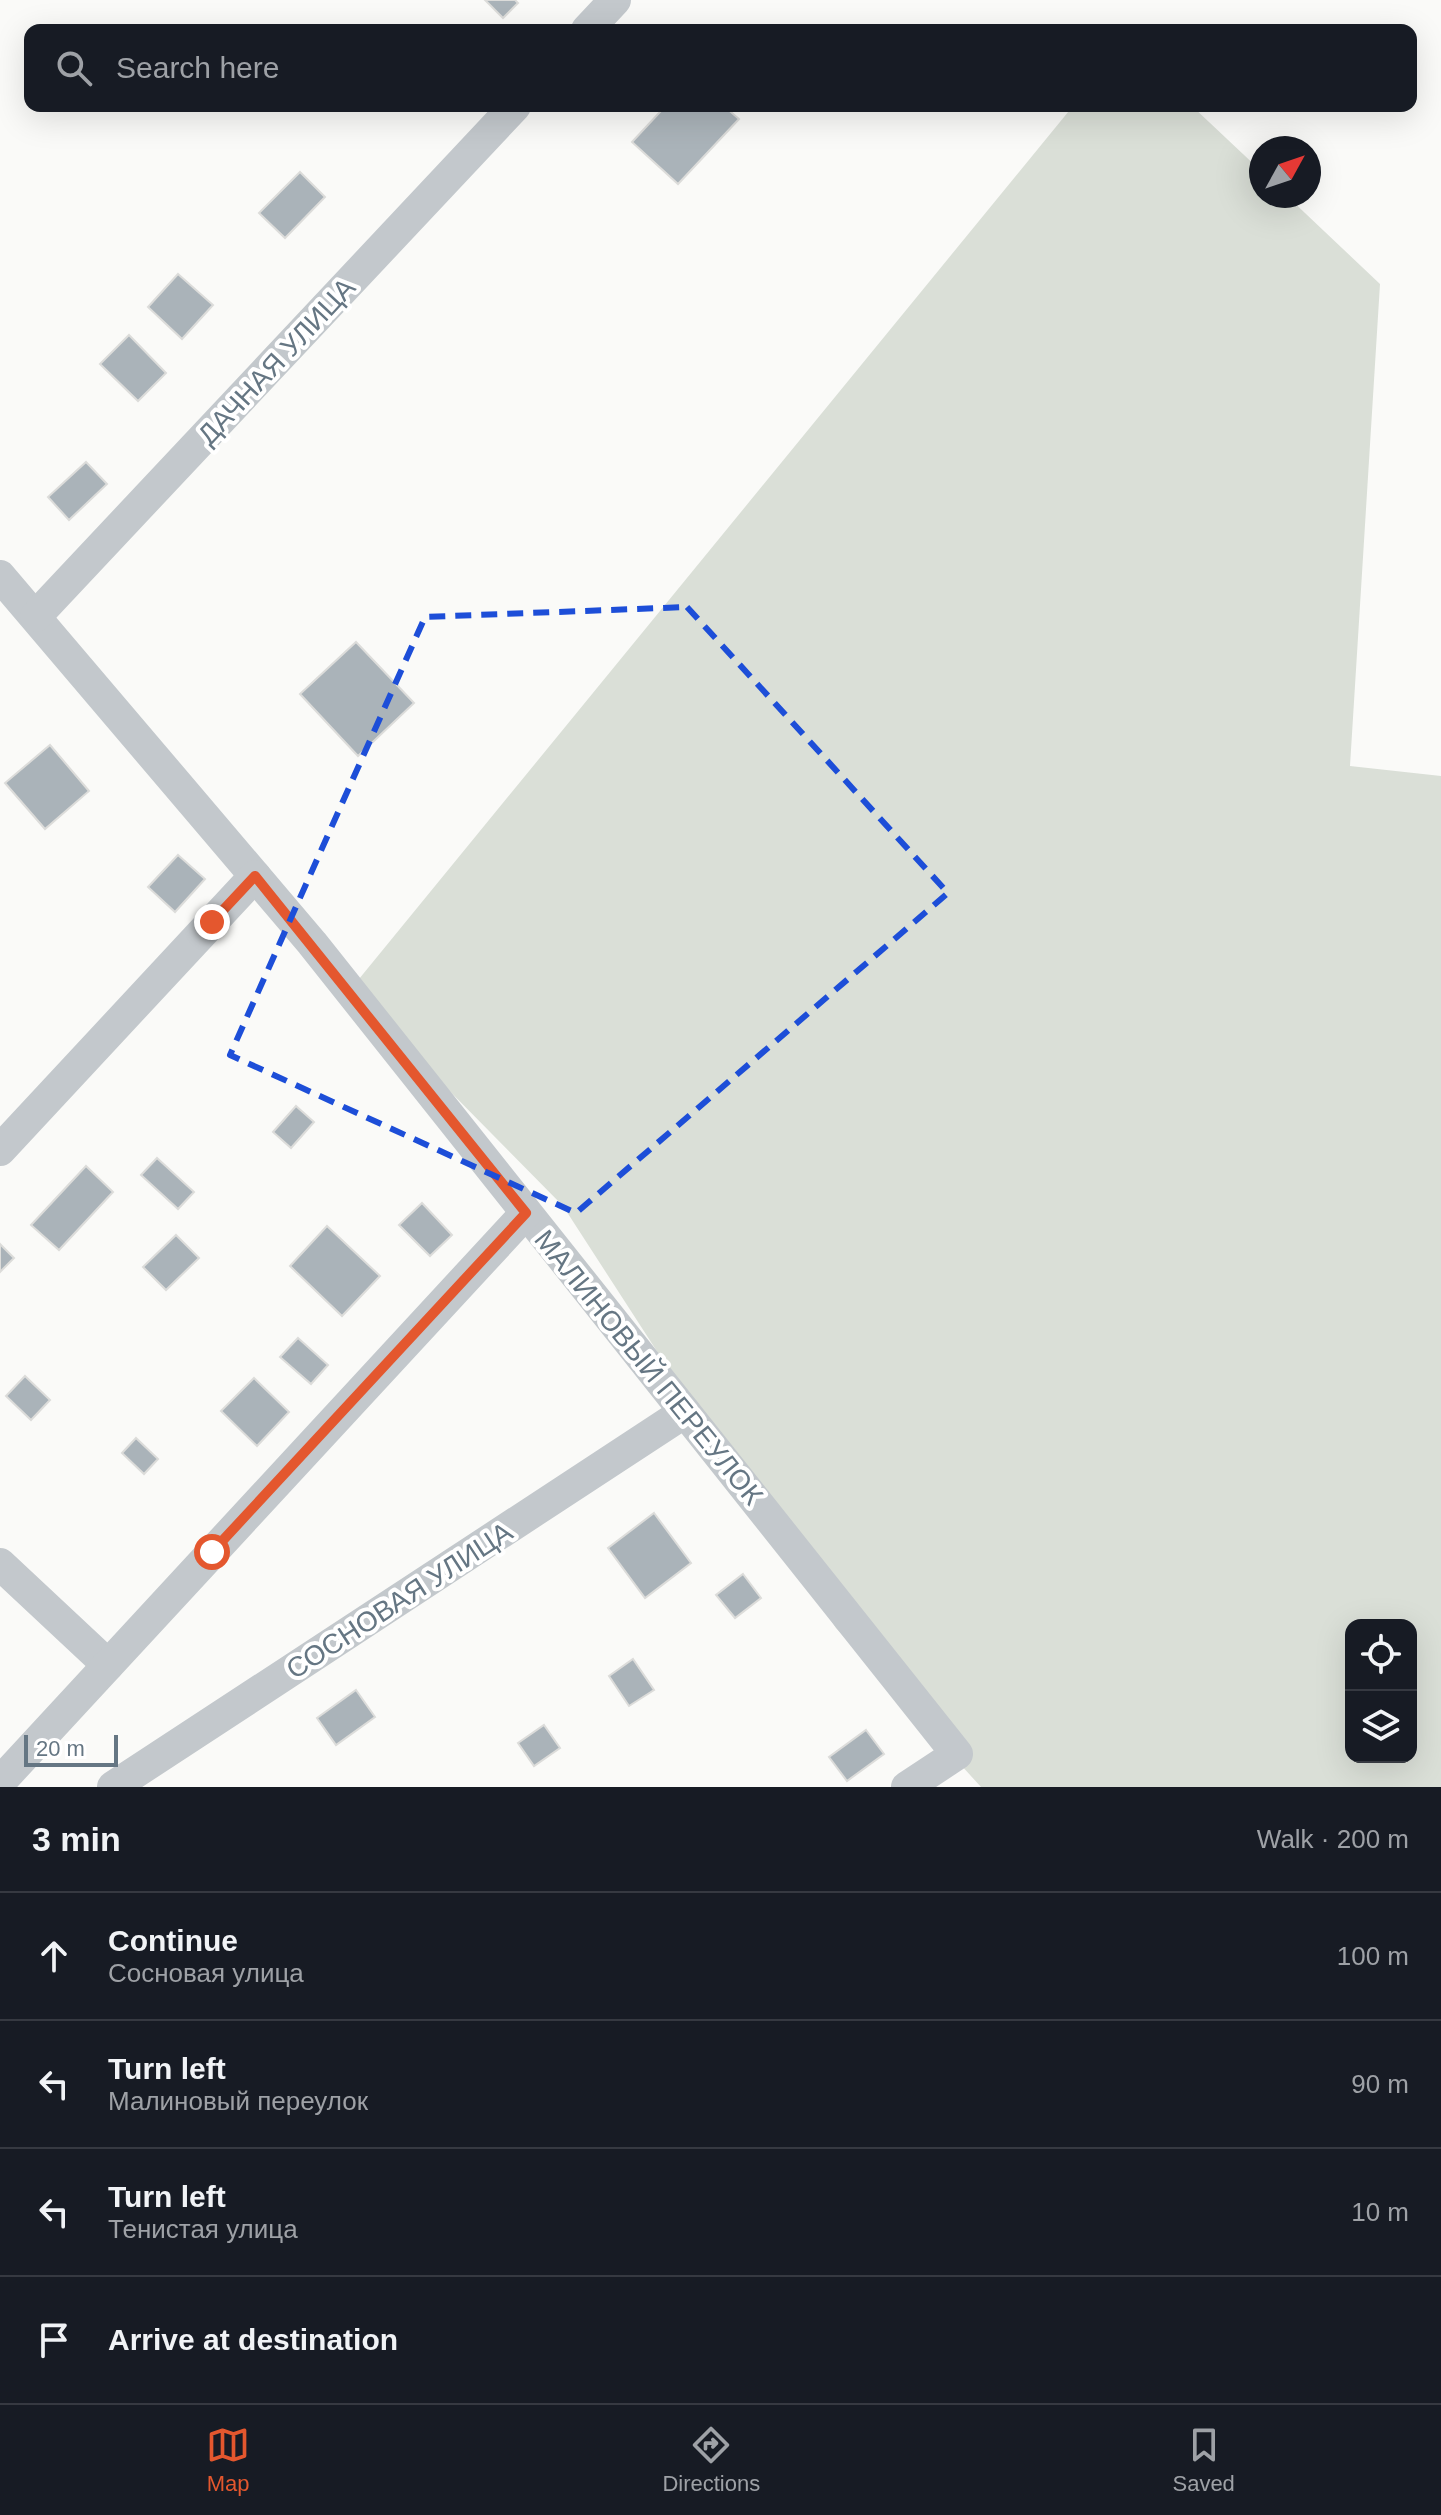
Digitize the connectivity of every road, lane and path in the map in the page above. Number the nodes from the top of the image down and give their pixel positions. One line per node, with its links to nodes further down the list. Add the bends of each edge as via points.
1 (615, 0): 2 (street)
2 (593, 24)
3 (509, 112): 5 (street, ДАЧНАЯ УЛИЦА)
4 (0, 576): 5 (street, МАЛИНОВЫЙ ПЕРЕУЛОК)
5 (36, 616): 6 (street, МАЛИНОВЫЙ ПЕРЕУЛОК)
6 (255, 876): 7 (street); 8 (street, МАЛИНОВЫЙ ПЕРЕУЛОК)
7 (0, 1150)
8 (526, 1213): 9 (street, МАЛИНОВЫЙ ПЕРЕУЛОК); 11 (street)
9 (685, 1412): 13 (street, СОСНОВАЯ УЛИЦА); 14 (street, МАЛИНОВЫЙ ПЕРЕУЛОК, via 957,1754)
10 (0, 1564): 11 (street)
11 (108, 1665): 12 (street)
12 (0, 1782)
13 (113, 1787)
14 (907, 1787)

